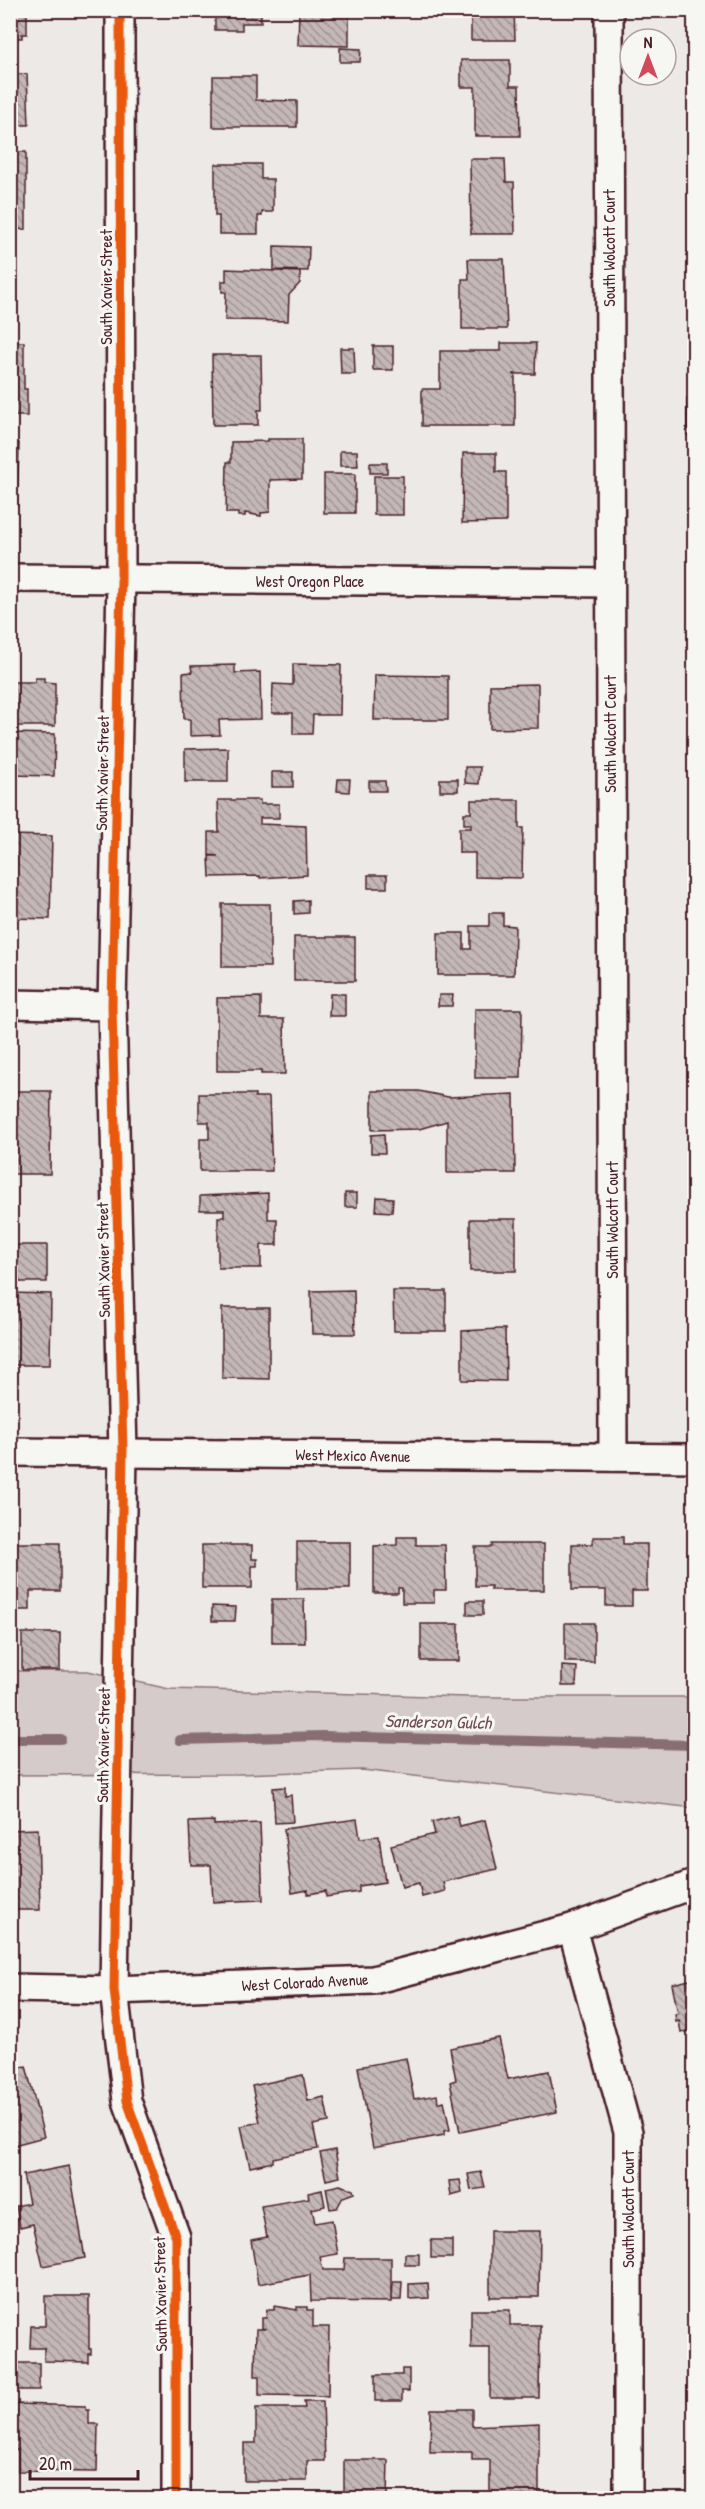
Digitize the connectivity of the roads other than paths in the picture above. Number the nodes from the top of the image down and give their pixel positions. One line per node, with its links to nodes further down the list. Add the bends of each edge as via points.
1 (120, 10): 4 (street, South Xavier Street)
2 (609, 10): 5 (street, South Wolcott Court)
3 (10, 578): 4 (street, West Oregon Place)
4 (121, 580): 5 (street, West Oregon Place); 7 (street, South Xavier Street)
5 (609, 583): 10 (street, South Wolcott Court)
6 (10, 1004): 7 (street)
7 (112, 1006): 9 (street, South Xavier Street)
8 (10, 1452): 9 (street, West Mexico Avenue)
9 (123, 1452): 10 (street, West Mexico Avenue); 15 (street, South Xavier Street)
10 (613, 1457): 11 (street, West Mexico Avenue)
11 (694, 1458)
12 (694, 1884): 13 (street, West Colorado Avenue)
13 (572, 1928): 15 (street, West Colorado Avenue, via 373,1980); 17 (street, South Wolcott Court, via 628,2132)
14 (10, 1988): 15 (street, West Colorado Avenue)
15 (114, 1990): 16 (street, South Xavier Street, via 127,2101 176,2237)
16 (176, 2499)
17 (628, 2499)

